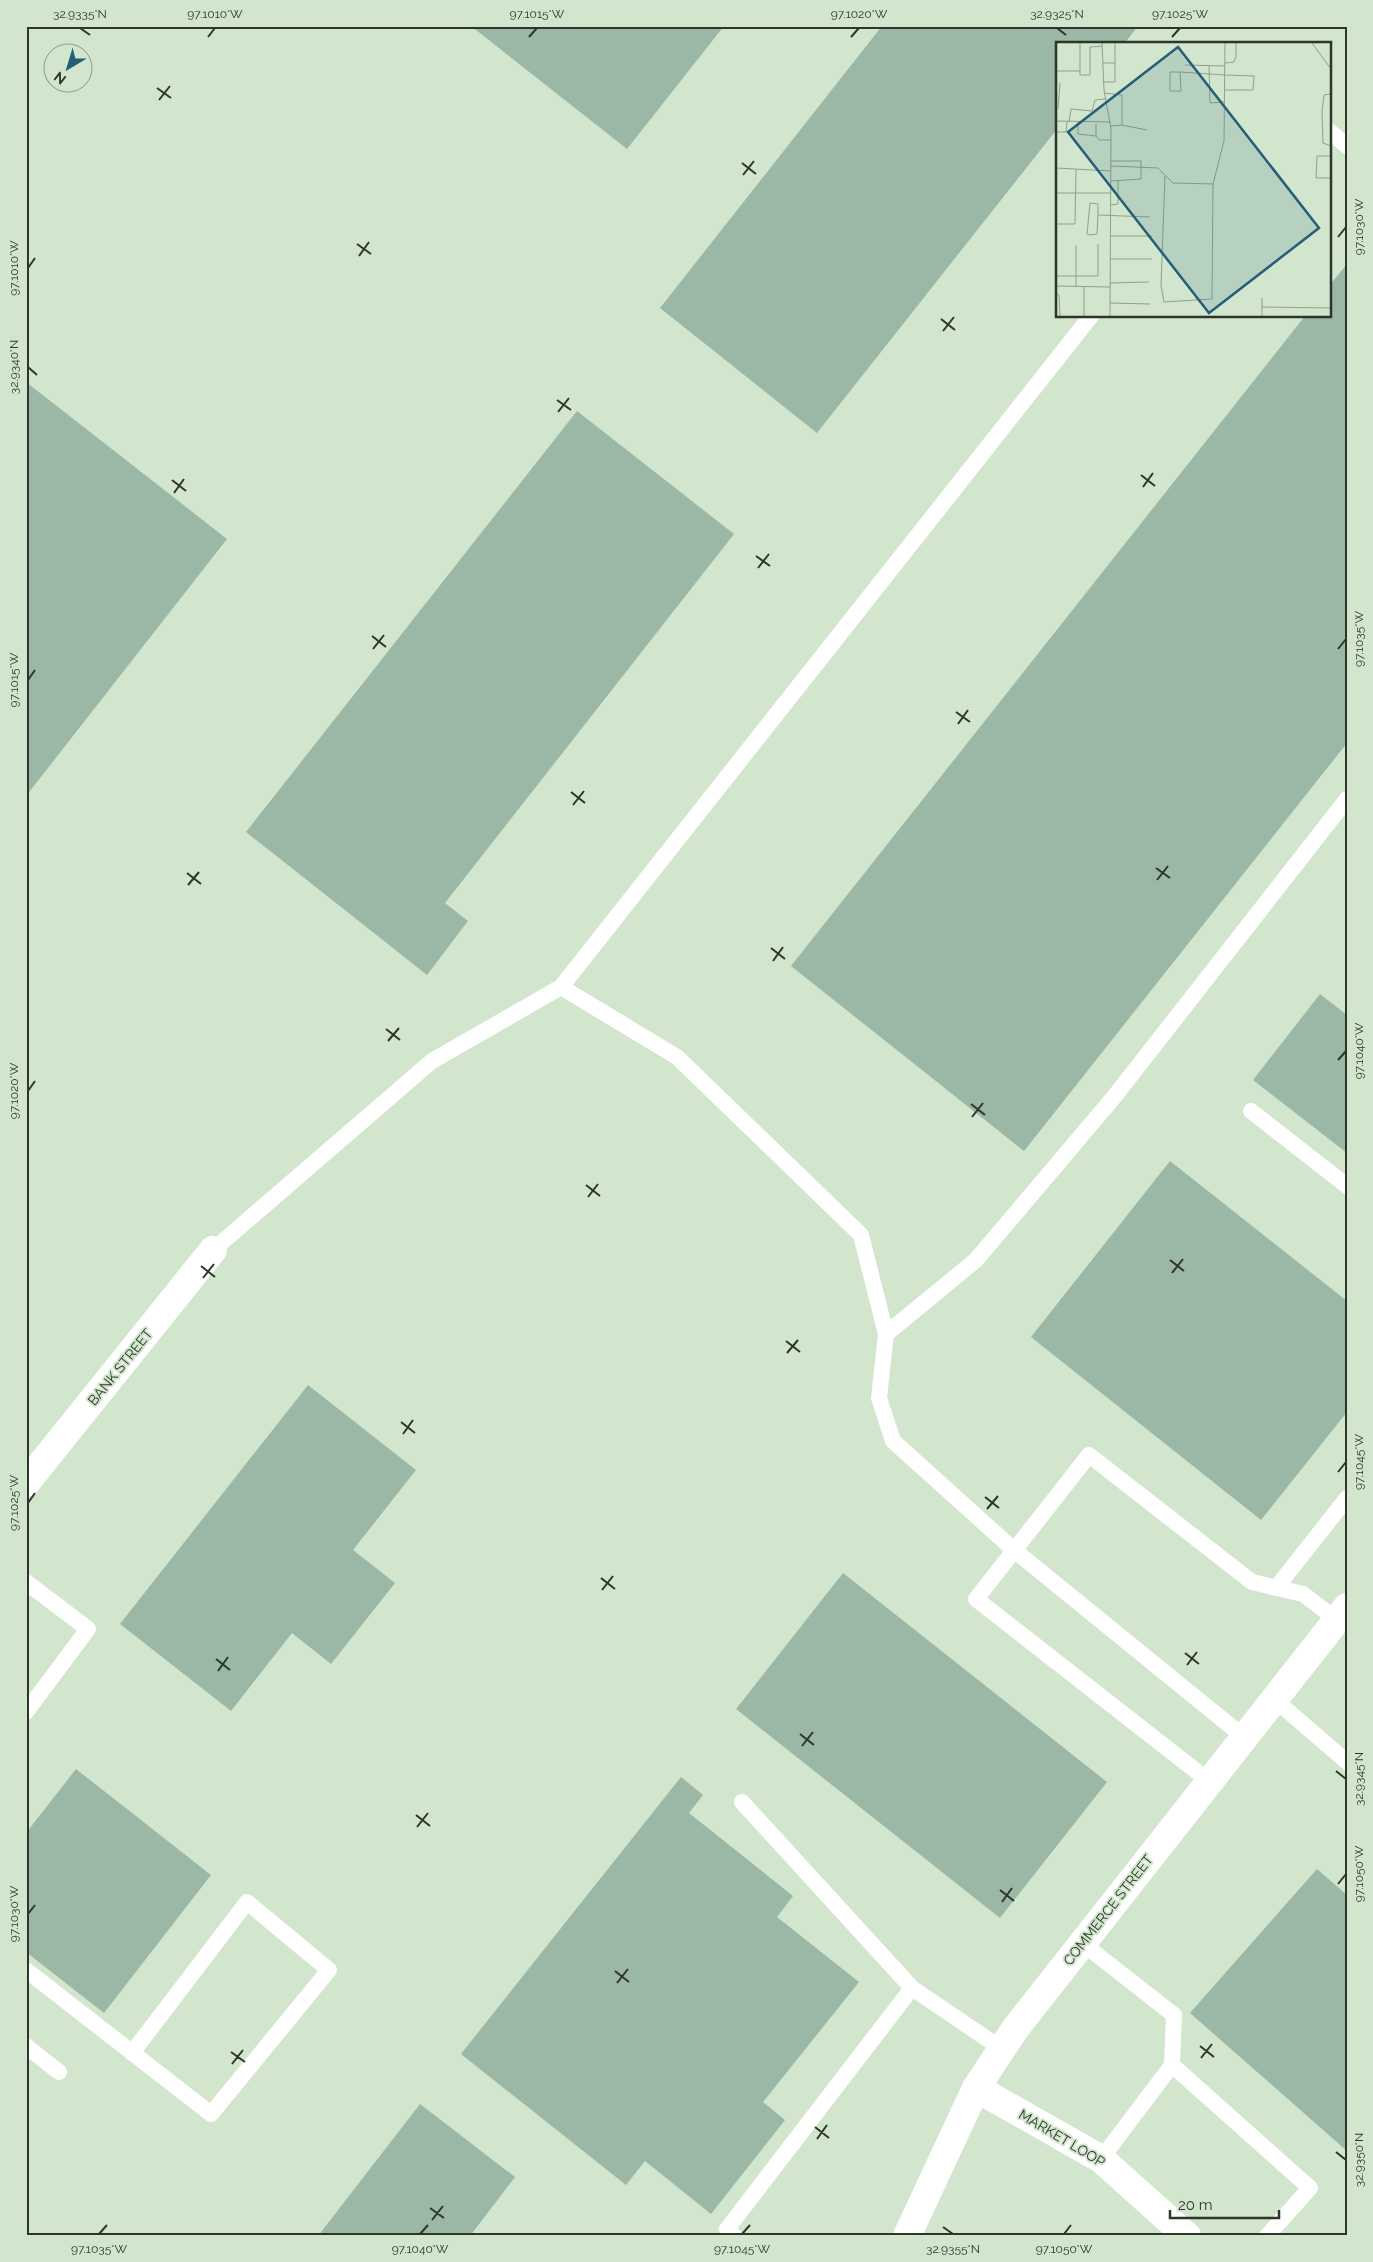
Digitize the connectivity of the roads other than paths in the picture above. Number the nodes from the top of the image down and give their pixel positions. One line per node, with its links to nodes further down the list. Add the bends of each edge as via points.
1 (1330, 131): 2 (lane)
2 (1347, 146)
3 (1089, 318): 5 (lane)
4 (1347, 799): 9 (lane, via 1114,1097 976,1260)
5 (561, 987): 8 (lane, via 432,1061); 9 (lane, via 677,1057 861,1235)
6 (1251, 1111): 7 (lane)
7 (1347, 1186)
8 (213, 1250): 10 (street, BANK STREET)
9 (886, 1334): 12 (lane, via 880,1398 894,1441)
10 (26, 1483)
11 (1347, 1498): 14 (lane)
12 (1014, 1550): 14 (lane, via 1089,1455 1252,1582); 18 (lane); 20 (lane, via 976,1599)
13 (26, 1582): 17 (lane, via 88,1629)
14 (1276, 1588): 15 (lane, via 1303,1594)
15 (1342, 1614): 16 (street, COMMERCE STREET)
16 (1274, 1699): 18 (street, COMMERCE STREET); 19 (lane)
17 (26, 1712)
18 (1244, 1737): 20 (street, COMMERCE STREET)
19 (1347, 1762)
20 (1209, 1781): 22 (street, COMMERCE STREET)
21 (742, 1802): 24 (lane)
22 (1082, 1943): 26 (street, COMMERCE STREET); 28 (lane, via 1174,2015)
23 (26, 1970): 27 (lane)
24 (912, 1988): 26 (lane); 33 (lane, via 727,2229)
25 (26, 2046): 29 (lane)
26 (1002, 2049): 30 (street, COMMERCE STREET)
27 (132, 2053): 27 (lane, via 247,1902 329,1970 211,2114)
28 (1172, 2065): 31 (lane); 35 (lane, via 1310,2188)
29 (59, 2072)
30 (976, 2088): 31 (street, MARKET LOOP); 34 (street, COMMERCE STREET)
31 (1101, 2159): 32 (street, MARKET LOOP)
32 (1176, 2232)
33 (734, 2236)
34 (907, 2236)
35 (1267, 2236)

